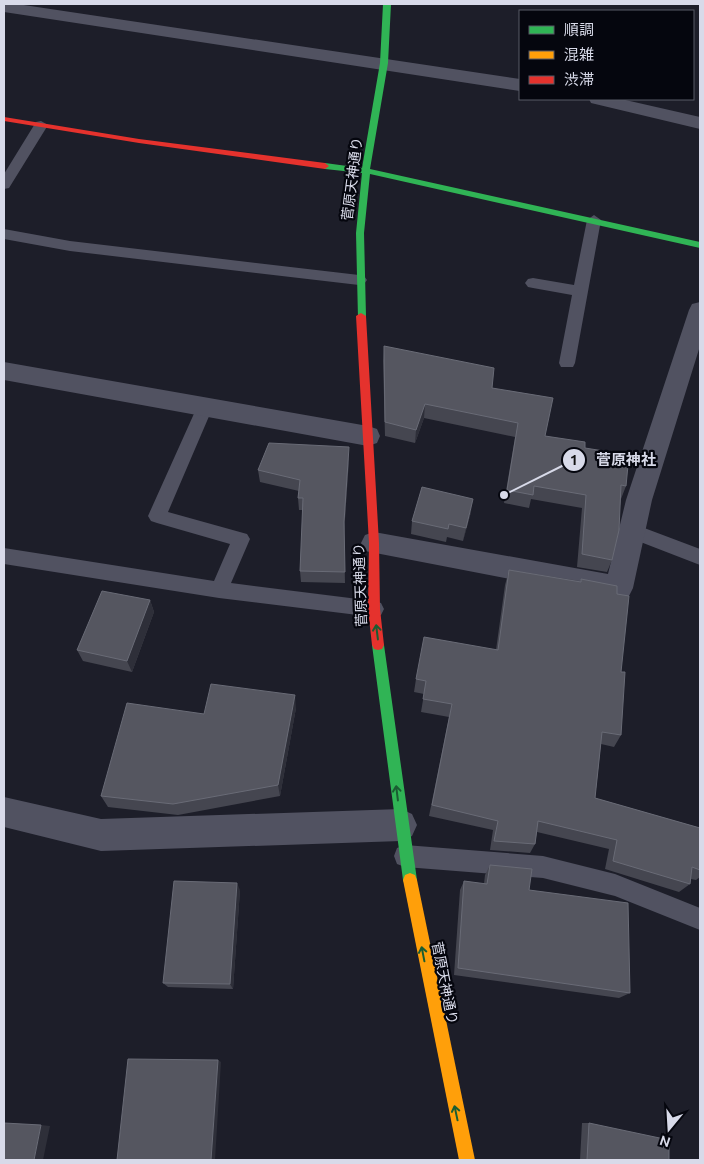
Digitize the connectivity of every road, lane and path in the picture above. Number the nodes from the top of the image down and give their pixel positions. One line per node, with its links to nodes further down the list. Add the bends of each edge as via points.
1 (387, 4): 3 (street, 菅原天神通り)
2 (4, 7): 3 (street)
3 (384, 63): 4 (street); 9 (street, 菅原天神通り)
4 (519, 85)
5 (602, 100): 7 (street)
6 (4, 119): 8 (street)
7 (700, 123)
8 (41, 125): 9 (street); 10 (lane)
9 (366, 171): 11 (street); 14 (street, 菅原天神通り)
10 (4, 185)
11 (594, 220): 13 (street); 16 (lane)
12 (4, 234): 14 (lane, via 70,246)
13 (700, 245)
14 (359, 280): 21 (street, 菅原天神通り)
15 (533, 283): 16 (lane)
16 (579, 291): 18 (lane)
17 (699, 315): 22 (street)
18 (567, 363)
19 (4, 371): 20 (street)
20 (205, 407): 21 (street); 26 (lane, via 157,516 241,539)
21 (368, 436): 23 (street, 菅原天神通り)
22 (631, 531): 23 (street, via 618,588); 25 (lane)
23 (374, 543): 27 (street, 菅原天神通り)
24 (4, 556): 26 (lane)
25 (700, 557)
26 (219, 590): 27 (lane)
27 (374, 609): 29 (street, 菅原天神通り, one-way to 27)
28 (4, 812): 29 (street, via 101,835)
29 (401, 825): 30 (street, 菅原天神通り)
30 (405, 856): 31 (lane, via 543,867 615,885); 32 (street, 菅原天神通り, one-way to 30)
31 (700, 919)
32 (467, 1160)

